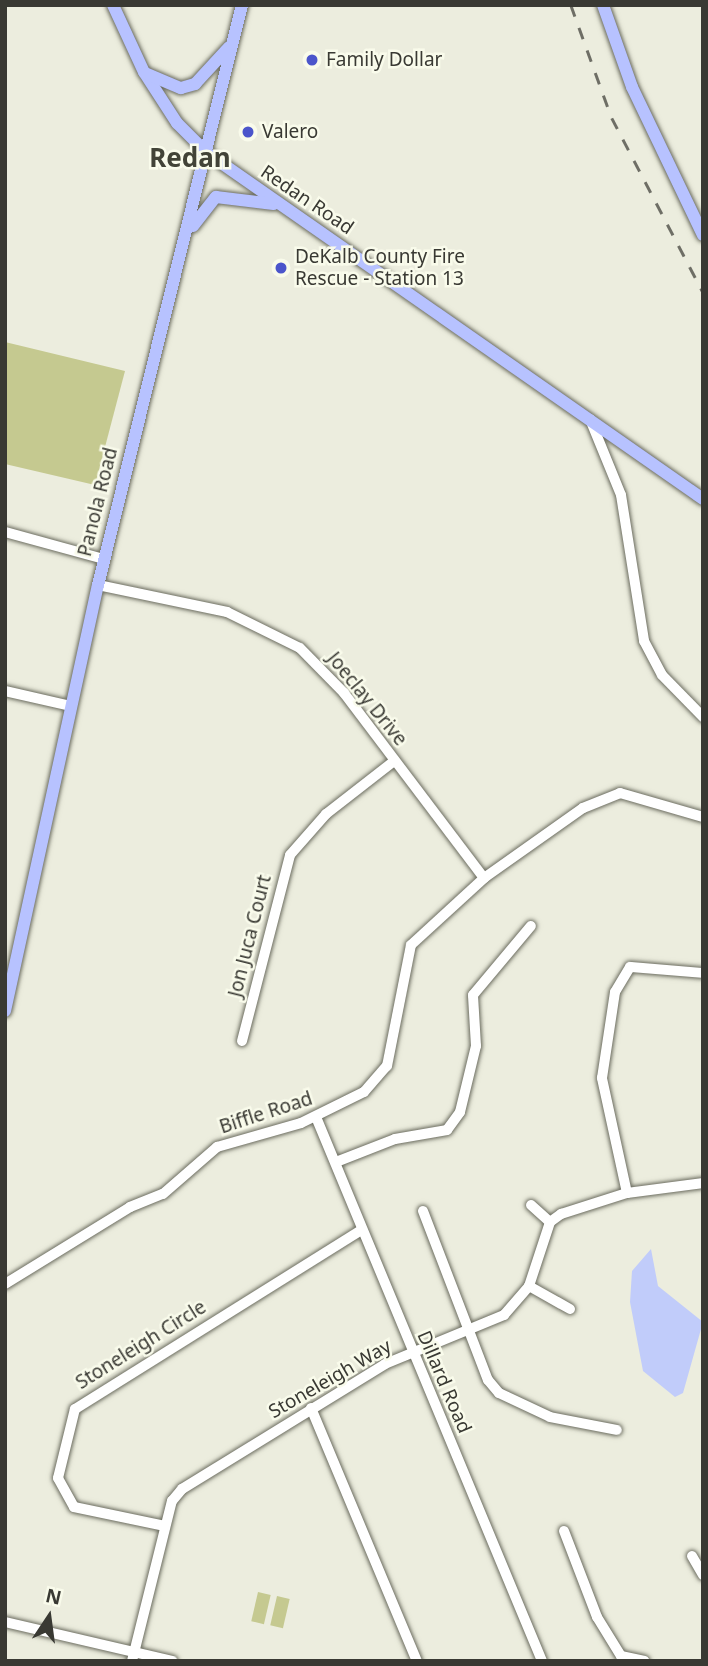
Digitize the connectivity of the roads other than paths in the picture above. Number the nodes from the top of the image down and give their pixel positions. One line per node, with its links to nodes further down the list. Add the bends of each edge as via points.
1 (113, 5): 5 (main road, Redan Road)
2 (242, 5): 4 (main road, Panola Road)
3 (603, 5): 8 (main road, via 632,88)
4 (234, 41): 5 (main road, via 195,84 181,88); 6 (main road, Panola Road)
5 (144, 72): 6 (main road, Redan Road, via 177,123)
6 (207, 153): 7 (main road, Redan Road); 9 (main road, Panola Road)
7 (281, 206): 9 (main road, via 216,197); 10 (main road, Redan Road)
8 (703, 235)
9 (183, 249): 13 (main road, Panola Road)
10 (590, 419): 11 (main road, Redan Road); 17 (street, via 621,495 644,641 662,675)
11 (703, 499)
12 (5, 532): 13 (street)
13 (104, 559): 14 (main road, Panola Road)
14 (97, 585): 16 (main road, Panola Road); 18 (street, Joeclay Drive, via 227,612 272,630 322,668)
15 (5, 691): 16 (street)
16 (71, 706): 23 (main road, Panola Road)
17 (703, 717)
18 (394, 761): 20 (street, Joeclay Drive); 24 (street, Jon Juca Court, via 326,814 290,855)
19 (703, 817): 20 (street, Biffle Road, via 620,793 583,808)
20 (484, 878): 25 (street, Biffle Road, via 411,946 402,971 397,1032 380,1077)
21 (531, 926): 26 (street, via 473,995 476,1046 460,1112 447,1130 395,1139)
22 (703, 973): 28 (street, via 630,967 615,992 602,1078)
23 (5, 1012)
24 (243, 1041)
25 (316, 1117): 26 (street, Dillard Road); 33 (street, Biffle Road, via 216,1147 163,1194 130,1207)
26 (336, 1162): 32 (street, Dillard Road)
27 (703, 1184): 28 (street)
28 (627, 1193): 31 (street)
29 (531, 1205): 31 (street)
30 (422, 1211): 36 (street)
31 (550, 1222): 34 (street, Stoneleigh Way)
32 (360, 1231): 37 (street, Dillard Road); 40 (street, Stoneleigh Circle, via 75,1409 58,1478 74,1507)
33 (5, 1284)
34 (529, 1286): 35 (street); 36 (street, Stoneleigh Way, via 504,1315)
35 (570, 1310)
36 (468, 1328): 37 (street, Stoneleigh Way); 39 (street, via 488,1380 508,1399 550,1417)
37 (413, 1352): 38 (street, Stoneleigh Way); 48 (street, Dillard Road)
38 (311, 1408): 40 (street, Stoneleigh Way, via 182,1489); 47 (street)
39 (617, 1430)
40 (165, 1526): 45 (street, Stoneleigh Way)
41 (564, 1531): 49 (street, via 597,1617 621,1656)
42 (692, 1556): 43 (street)
43 (703, 1575)
44 (5, 1622): 45 (street)
45 (133, 1656): 46 (street)
46 (173, 1661)
47 (417, 1661)
48 (542, 1661)
49 (644, 1661)

